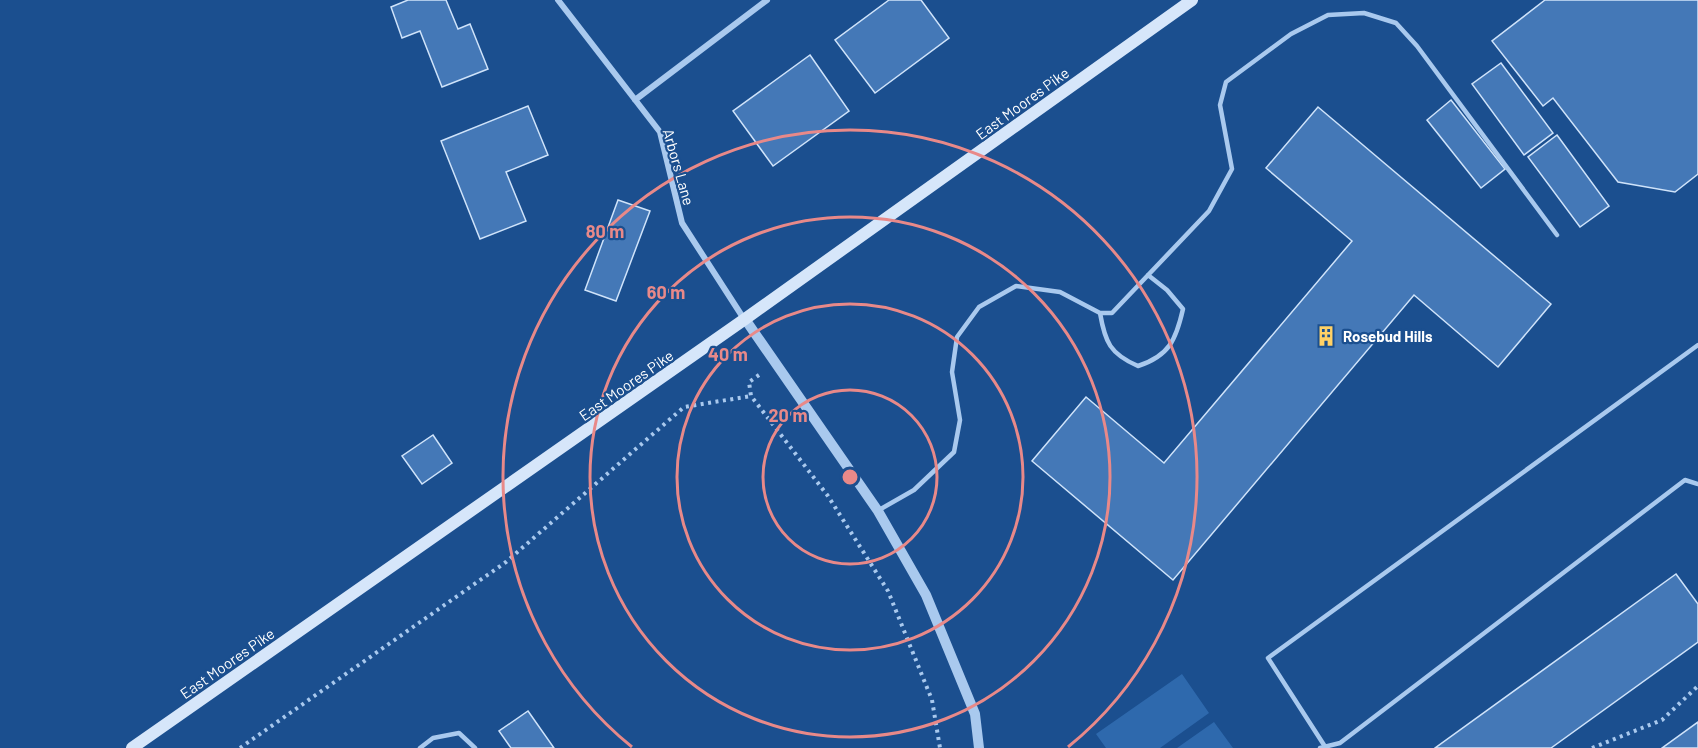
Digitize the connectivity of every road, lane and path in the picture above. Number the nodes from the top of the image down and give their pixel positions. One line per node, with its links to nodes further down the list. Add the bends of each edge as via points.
1 (558, 0): 4 (street, Arbors Lane)
2 (767, 0): 4 (street)
3 (1192, 0): 8 (main road, East Moores Pike)
4 (635, 100): 8 (street, Arbors Lane, via 660,132 682,223)
5 (1557, 235): 6 (lane, via 1396,23 1364,13 1328,15 1291,34 1226,82 1220,105 1232,169 1209,211)
6 (1148, 275): 7 (lane, via 1112,313); 7 (lane, via 1183,309 1179,330 1160,359 1138,366 1120,358 1104,337)
7 (1100, 313): 11 (lane, via 1060,292 1016,286 979,307 957,336 952,372 960,420 954,452 914,490)
8 (745, 319): 11 (street); 14 (main road, East Moores Pike)
9 (1698, 345): 13 (lane, via 1268,658)
10 (1698, 484): 13 (lane, via 1685,480 1340,743)
11 (878, 511): 19 (street, via 926,596 975,714)
12 (1698, 686): 20 (path, via 1662,720)
13 (1322, 747)
14 (132, 748)
15 (240, 748): 18 (path, via 506,562 684,407 751,396 828,496 888,591 932,700)
16 (420, 748): 17 (lane, via 433,738 459,733)
17 (475, 748)
18 (940, 748)
19 (979, 748)
20 (1592, 748)

